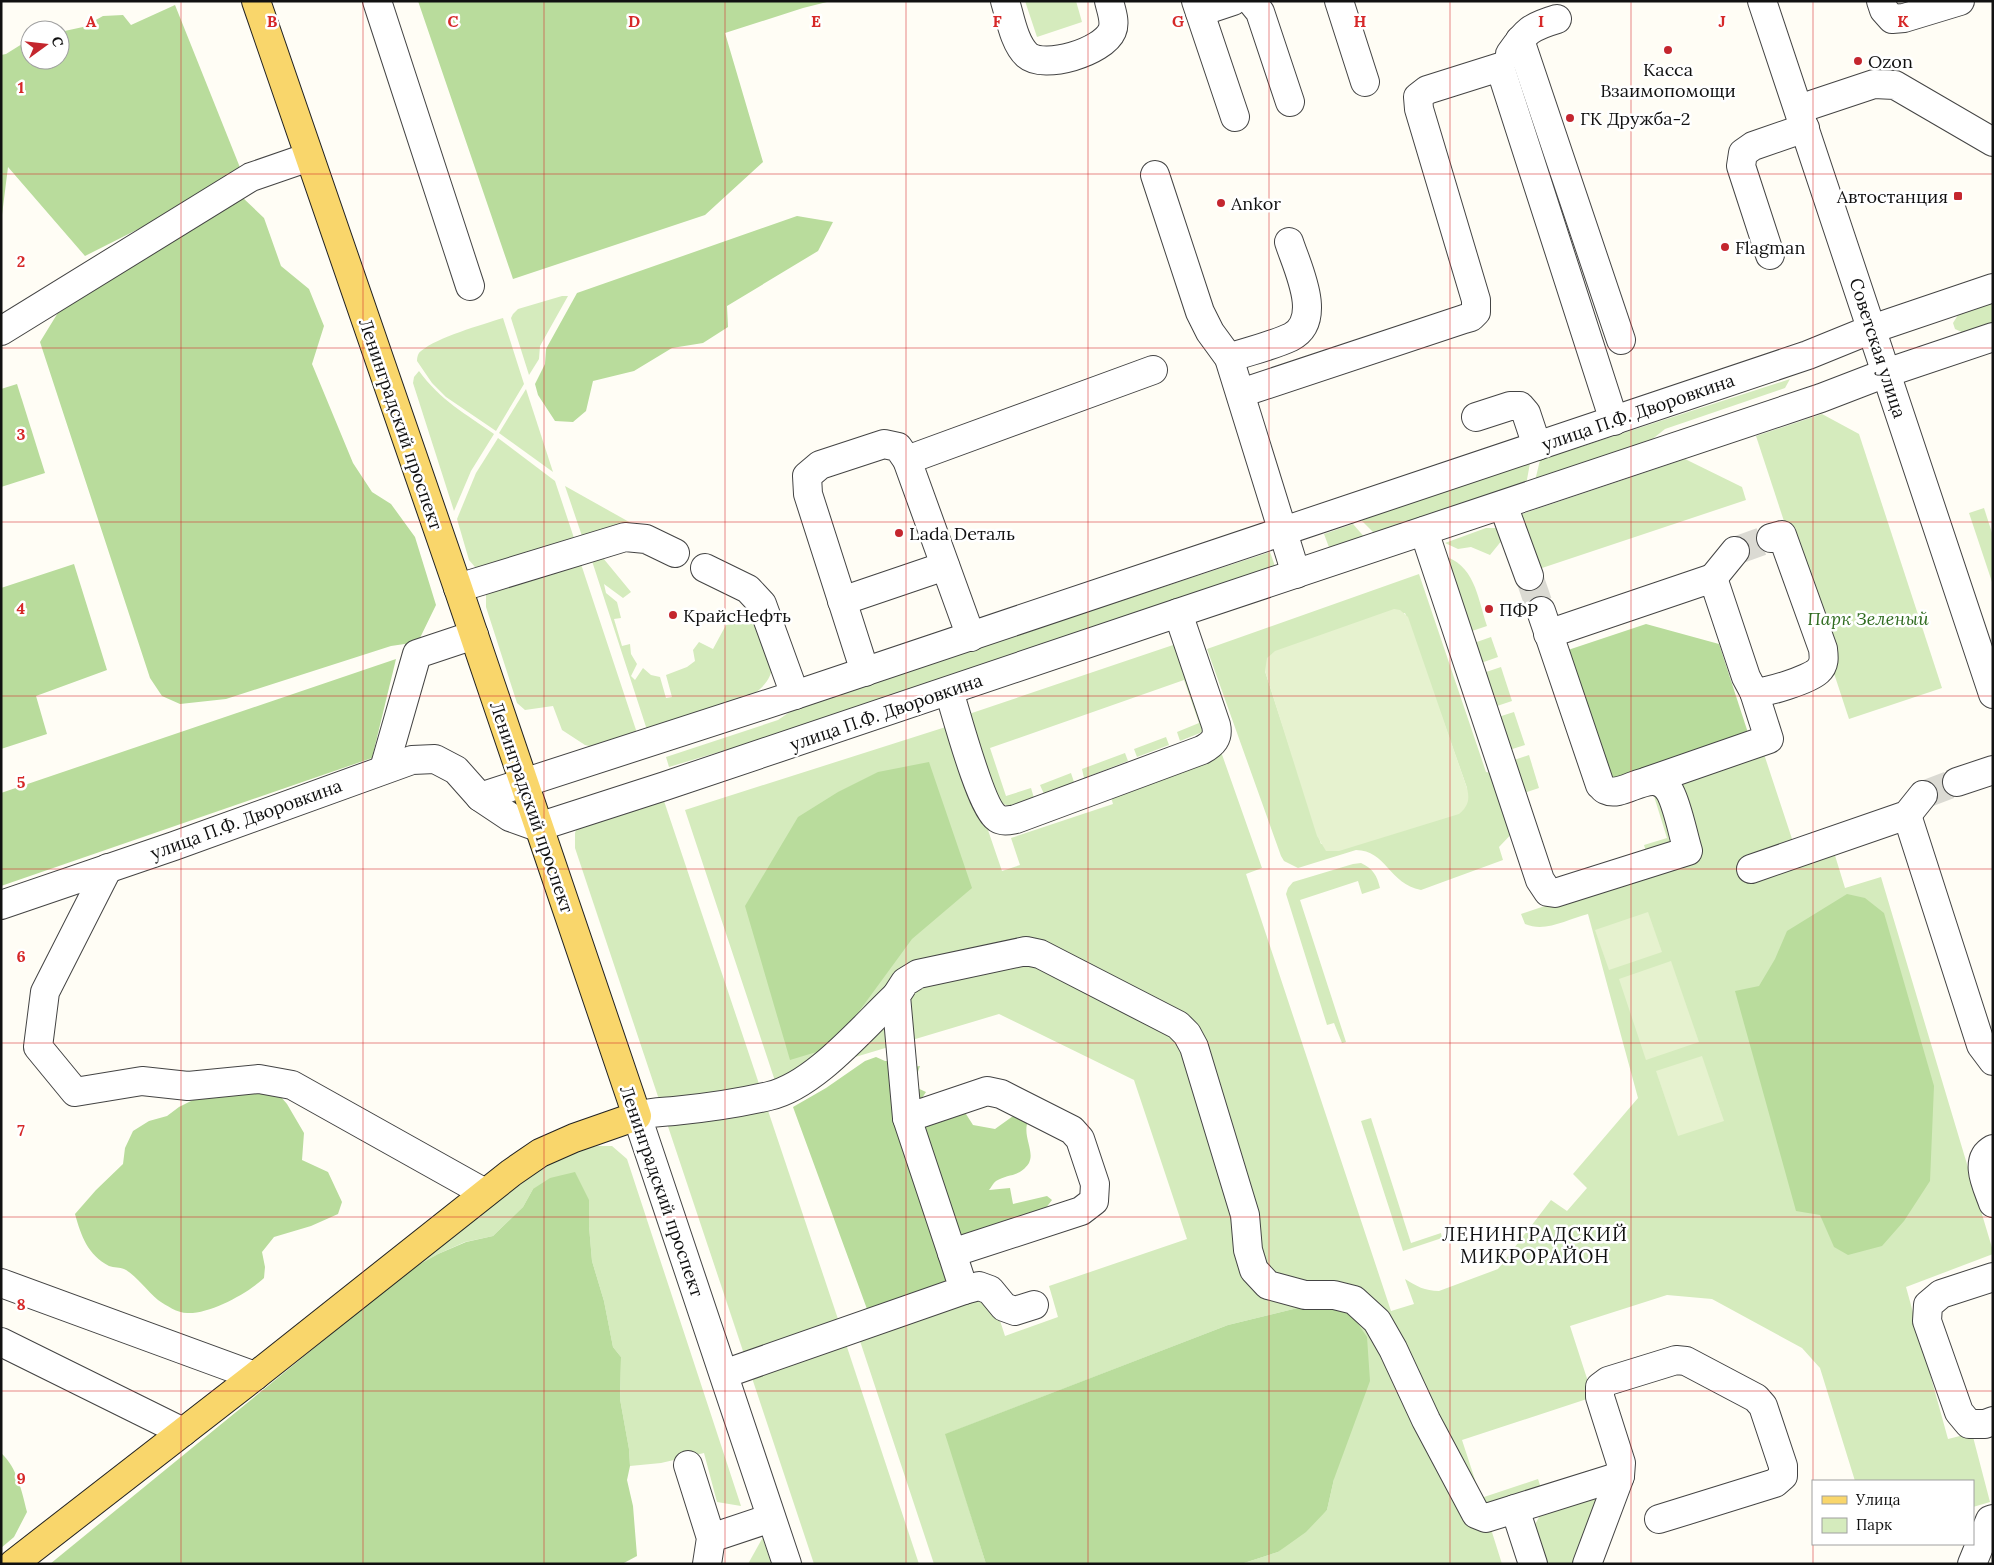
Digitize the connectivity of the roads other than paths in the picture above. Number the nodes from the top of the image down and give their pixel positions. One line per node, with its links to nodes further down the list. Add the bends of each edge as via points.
1 (256, 1): 15 (main road, Ленинградский проспект)
2 (278, 1): 15 (main road, Ленинградский проспект)
3 (377, 1): 26 (street)
4 (1005, 1): 5 (street, via 1018,42 1026,54 1038,61 1052,61 1093,49 1106,41 1113,30)
5 (1108, 1)
6 (1233, 1): 12 (street)
7 (1251, 1): 18 (street, via 1260,12)
8 (1338, 1): 17 (street)
9 (1762, 1): 20 (street, Советская улица)
10 (1881, 1): 11 (street, via 1892,19)
11 (1960, 1)
12 (1198, 7): 19 (street)
13 (1557, 19): 14 (street, via 1538,25)
14 (1520, 40): 16 (street); 31 (street)
15 (273, 52): 22 (main road, Ленинградский проспект)
16 (1500, 67): 35 (street, via 1427,90 1418,98 1476,300 1476,312 1464,320); 37 (street)
17 (1365, 82)
18 (1290, 102)
19 (1235, 118)
20 (1802, 119): 21 (street, via 1874,84 1895,85); 25 (street, via 1742,153 1741,166); 28 (street, Советская улица)
21 (1993, 142)
22 (309, 157): 29 (street, via 251,177); 51 (main road, Ленинградский проспект)
23 (1155, 175): 32 (street, via 1200,312)
24 (1289, 242): 32 (street, via 1306,292 1309,310 1304,326 1293,336)
25 (1770, 255)
26 (470, 286)
27 (1993, 288): 28 (street, улица П.Ф. Дворовкина)
28 (1872, 329): 34 (street, Советская улица); 37 (street, улица П.Ф. Дворовкина, via 1808,355)
29 (1, 331)
30 (1993, 337): 34 (street, улица П.Ф. Дворовкина)
31 (1621, 340)
32 (1229, 358): 35 (street)
33 (1153, 370): 39 (street)
34 (1886, 373): 40 (street, улица П.Ф. Дворовкина); 59 (street, Советская улица)
35 (1240, 393): 42 (street)
36 (1476, 417): 38 (street, via 1520,406 1526,413)
37 (1614, 421): 38 (street, улица П.Ф. Дворовкина)
38 (1537, 446): 42 (street, улица П.Ф. Дворовкина)
39 (907, 460): 46 (street); 52 (street, via 898,447 884,444 820,465 807,476 808,494)
40 (1503, 505): 41 (street, улица П.Ф. Дворовкина); 49 (street)
41 (1424, 531): 48 (street, улица П.Ф. Дворовкина); 63 (street, via 1540,880 1548,892 1563,891 1688,851 1670,793 1660,783)
42 (1282, 532): 48 (street); 55 (street, улица П.Ф. Дворовкина)
43 (1771, 538): 58 (street, via 1782,535 1824,658 1818,672 1770,691)
44 (1735, 551): 50 (street)
45 (675, 553): 51 (street, via 646,539 625,536)
46 (946, 566): 52 (street); 55 (street)
47 (705, 568): 60 (street, via 748,589 762,604)
48 (1296, 574): 53 (street, улица П.Ф. Дворовкина)
49 (1529, 576)
50 (1713, 578): 58 (street); 63 (street, via 1545,622 1600,785 1614,791)
51 (458, 588): 54 (main road, Ленинградский проспект)
52 (842, 601): 56 (street)
53 (1178, 612): 57 (street, улица П.Ф. Дворовкина); 57 (street, via 1216,725 1216,740 1202,750 1016,818 1006,821 997,818 985,802)
54 (474, 635): 61 (street, via 416,654); 65 (main road, Ленинградский проспект)
55 (971, 637): 56 (street, улица П.Ф. Дворовкина)
56 (865, 672): 60 (street, улица П.Ф. Дворовкина)
57 (949, 690): 67 (street, улица П.Ф. Дворовкина)
58 (1754, 692): 63 (street, via 1769,739)
59 (1993, 694)
60 (795, 695): 65 (street, улица П.Ф. Дворовкина)
61 (384, 769): 66 (street, улица П.Ф. Дворовкина, via 412,760 435,759 456,770); 68 (street, улица П.Ф. Дворовкина)
62 (1993, 770): 64 (street)
63 (1648, 781)
64 (1957, 782)
65 (524, 783): 66 (street, улица П.Ф. Дворовкина); 67 (main road, Ленинградский проспект)
66 (480, 797): 67 (street, улица П.Ф. Дворовкина, via 510,817)
67 (538, 827): 73 (main road, Ленинградский проспект)
68 (108, 868): 70 (street, улица П.Ф. Дворовкина); 76 (street, via 45,992 38,1047 75,1092 142,1081 188,1086 259,1079 292,1085)
69 (1751, 869): 72 (street, via 1915,805 1981,1045)
70 (1, 905)
71 (896, 996): 73 (street, via 815,1074 790,1089 770,1096); 74 (street); 90 (street, via 906,982 918,974 1026,951 1040,954 1178,1025 1194,1047 1245,1215 1248,1250 1254,1270 1268,1285 1305,1296 1334,1295 1354,1300 1378,1321 1476,1514 1486,1518)
72 (1993, 1062)
73 (637, 1116): 76 (main road, via 540,1154); 84 (street, Ленинградский проспект)
74 (907, 1118): 78 (street); 78 (street, via 987,1092 1000,1094 1072,1130 1080,1139 1095,1184 1094,1200 1081,1211)
75 (1993, 1149): 77 (street, via 1984,1157 1982,1171)
76 (485, 1193): 85 (main road)
77 (1993, 1202)
78 (952, 1253): 81 (street)
79 (1993, 1278): 86 (street, via 1942,1294 1928,1305 1927,1321 1959,1412 1969,1424)
80 (1, 1283): 85 (street)
81 (964, 1290): 82 (street, via 979,1286 990,1290 1004,1306 1015,1311); 84 (street)
82 (1034, 1305)
83 (1, 1342): 87 (street)
84 (724, 1374): 91 (street, Ленинградский проспект)
85 (255, 1376): 87 (main road)
86 (1993, 1421)
87 (183, 1432): 95 (main road)
88 (688, 1465): 94 (street)
89 (1620, 1476): 90 (street); 92 (street, via 1621,1463 1600,1397 1600,1388 1608,1381 1676,1360 1686,1361 1756,1398 1763,1406 1783,1466 1783,1476 1775,1483); 98 (street)
90 (1515, 1509): 97 (street)
91 (771, 1518): 94 (street); 96 (street, Ленинградский проспект)
92 (1659, 1519)
93 (1993, 1519): 99 (street)
94 (709, 1551)
95 (13, 1564)
96 (787, 1564)
97 (1533, 1564)
98 (1587, 1564)
99 (1972, 1564)

